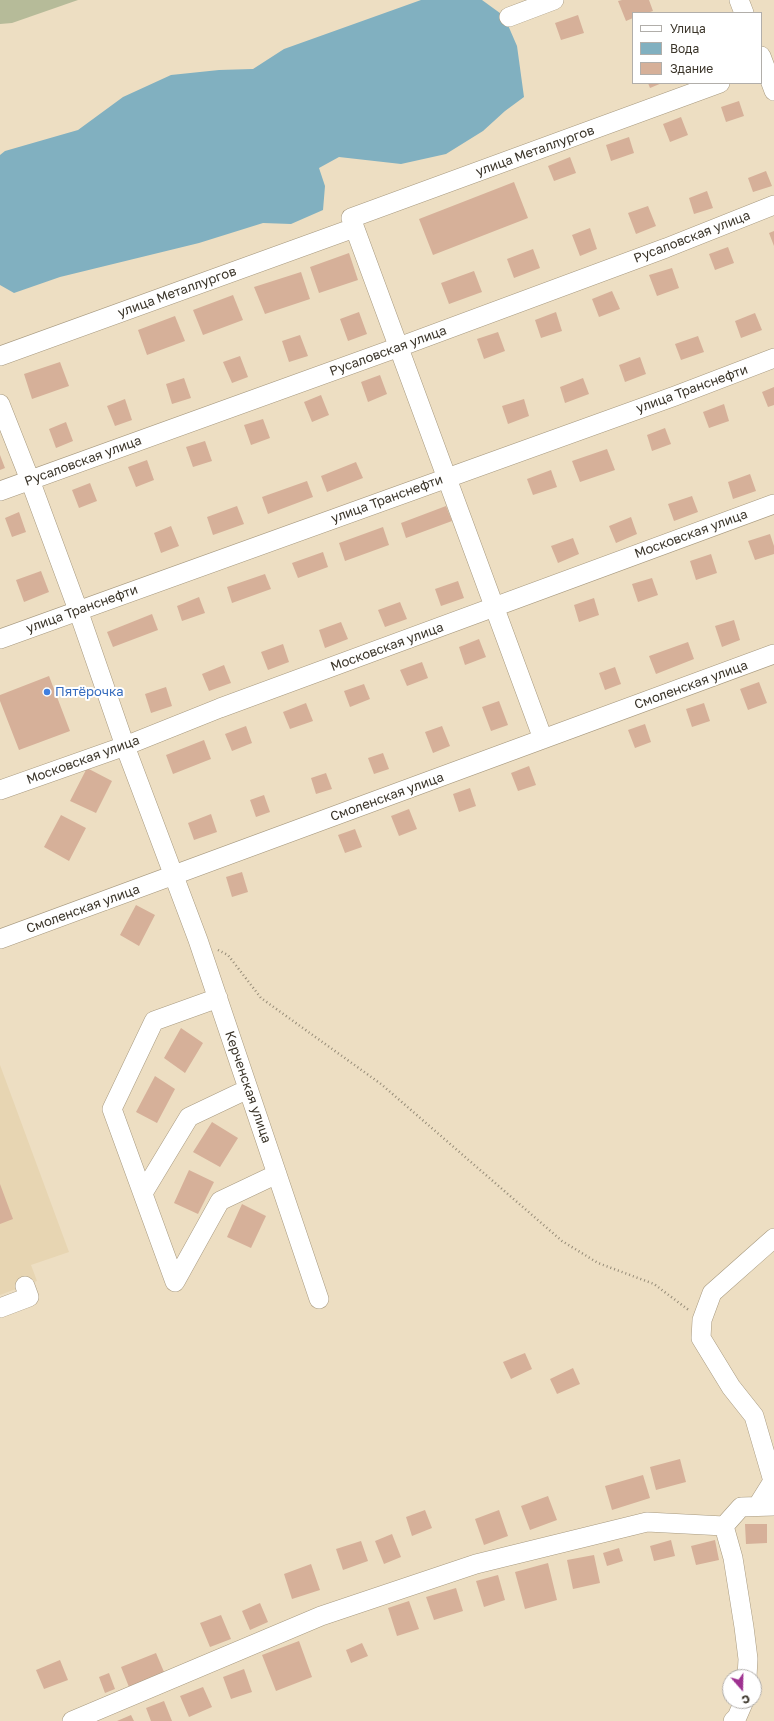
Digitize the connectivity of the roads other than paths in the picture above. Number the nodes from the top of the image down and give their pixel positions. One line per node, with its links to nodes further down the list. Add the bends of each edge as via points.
1 (554, 0): 4 (street)
2 (739, 0): 3 (street)
3 (744, 12)
4 (509, 17)
5 (774, 49): 6 (street)
6 (762, 61): 8 (street)
7 (717, 84): 10 (street, улица Металлургов)
8 (774, 91)
9 (774, 205): 11 (street, Русаловская улица)
10 (352, 223): 11 (street); 12 (street, улица Металлургов)
11 (399, 347): 15 (street); 16 (street, Русаловская улица)
12 (0, 356)
13 (774, 358): 15 (street, улица Транснефти)
14 (0, 404): 16 (street, Керченская улица)
15 (447, 477): 19 (street); 20 (street, улица Транснефти)
16 (30, 480): 17 (street, Русаловская улица); 20 (street, Керченская улица)
17 (0, 491)
18 (774, 504): 19 (street, Московская улица)
19 (493, 608): 23 (street); 24 (street, Московская улица, via 220,708)
20 (78, 610): 21 (street, улица Транснефти); 24 (street, Керченская улица)
21 (0, 639)
22 (774, 654): 23 (street, Смоленская улица)
23 (543, 739): 26 (street, Смоленская улица)
24 (125, 746): 25 (street, Московская улица); 26 (street, Керченская улица)
25 (0, 790)
26 (175, 875): 27 (street, Смоленская улица); 28 (street, Керченская улица)
27 (0, 939)
28 (218, 998): 29 (street, Керченская улица); 31 (street, via 154,1021 112,1109)
29 (248, 1089): 30 (street, Керченская улица); 31 (street, via 189,1117)
30 (277, 1174): 31 (street, via 220,1201 175,1282); 34 (street, Керченская улица)
31 (143, 1193)
32 (774, 1238): 36 (street, via 712,1293 702,1320 701,1338 731,1387 754,1416 772,1481)
33 (25, 1286): 35 (street, via 29,1297)
34 (319, 1300)
35 (0, 1308)
36 (766, 1506): 37 (street, via 741,1507)
37 (724, 1526): 38 (street, via 733,1558 744,1626); 40 (street, via 647,1522 476,1564 321,1616)
38 (747, 1669)
39 (740, 1709): 41 (street)
40 (72, 1721)
41 (734, 1721)

